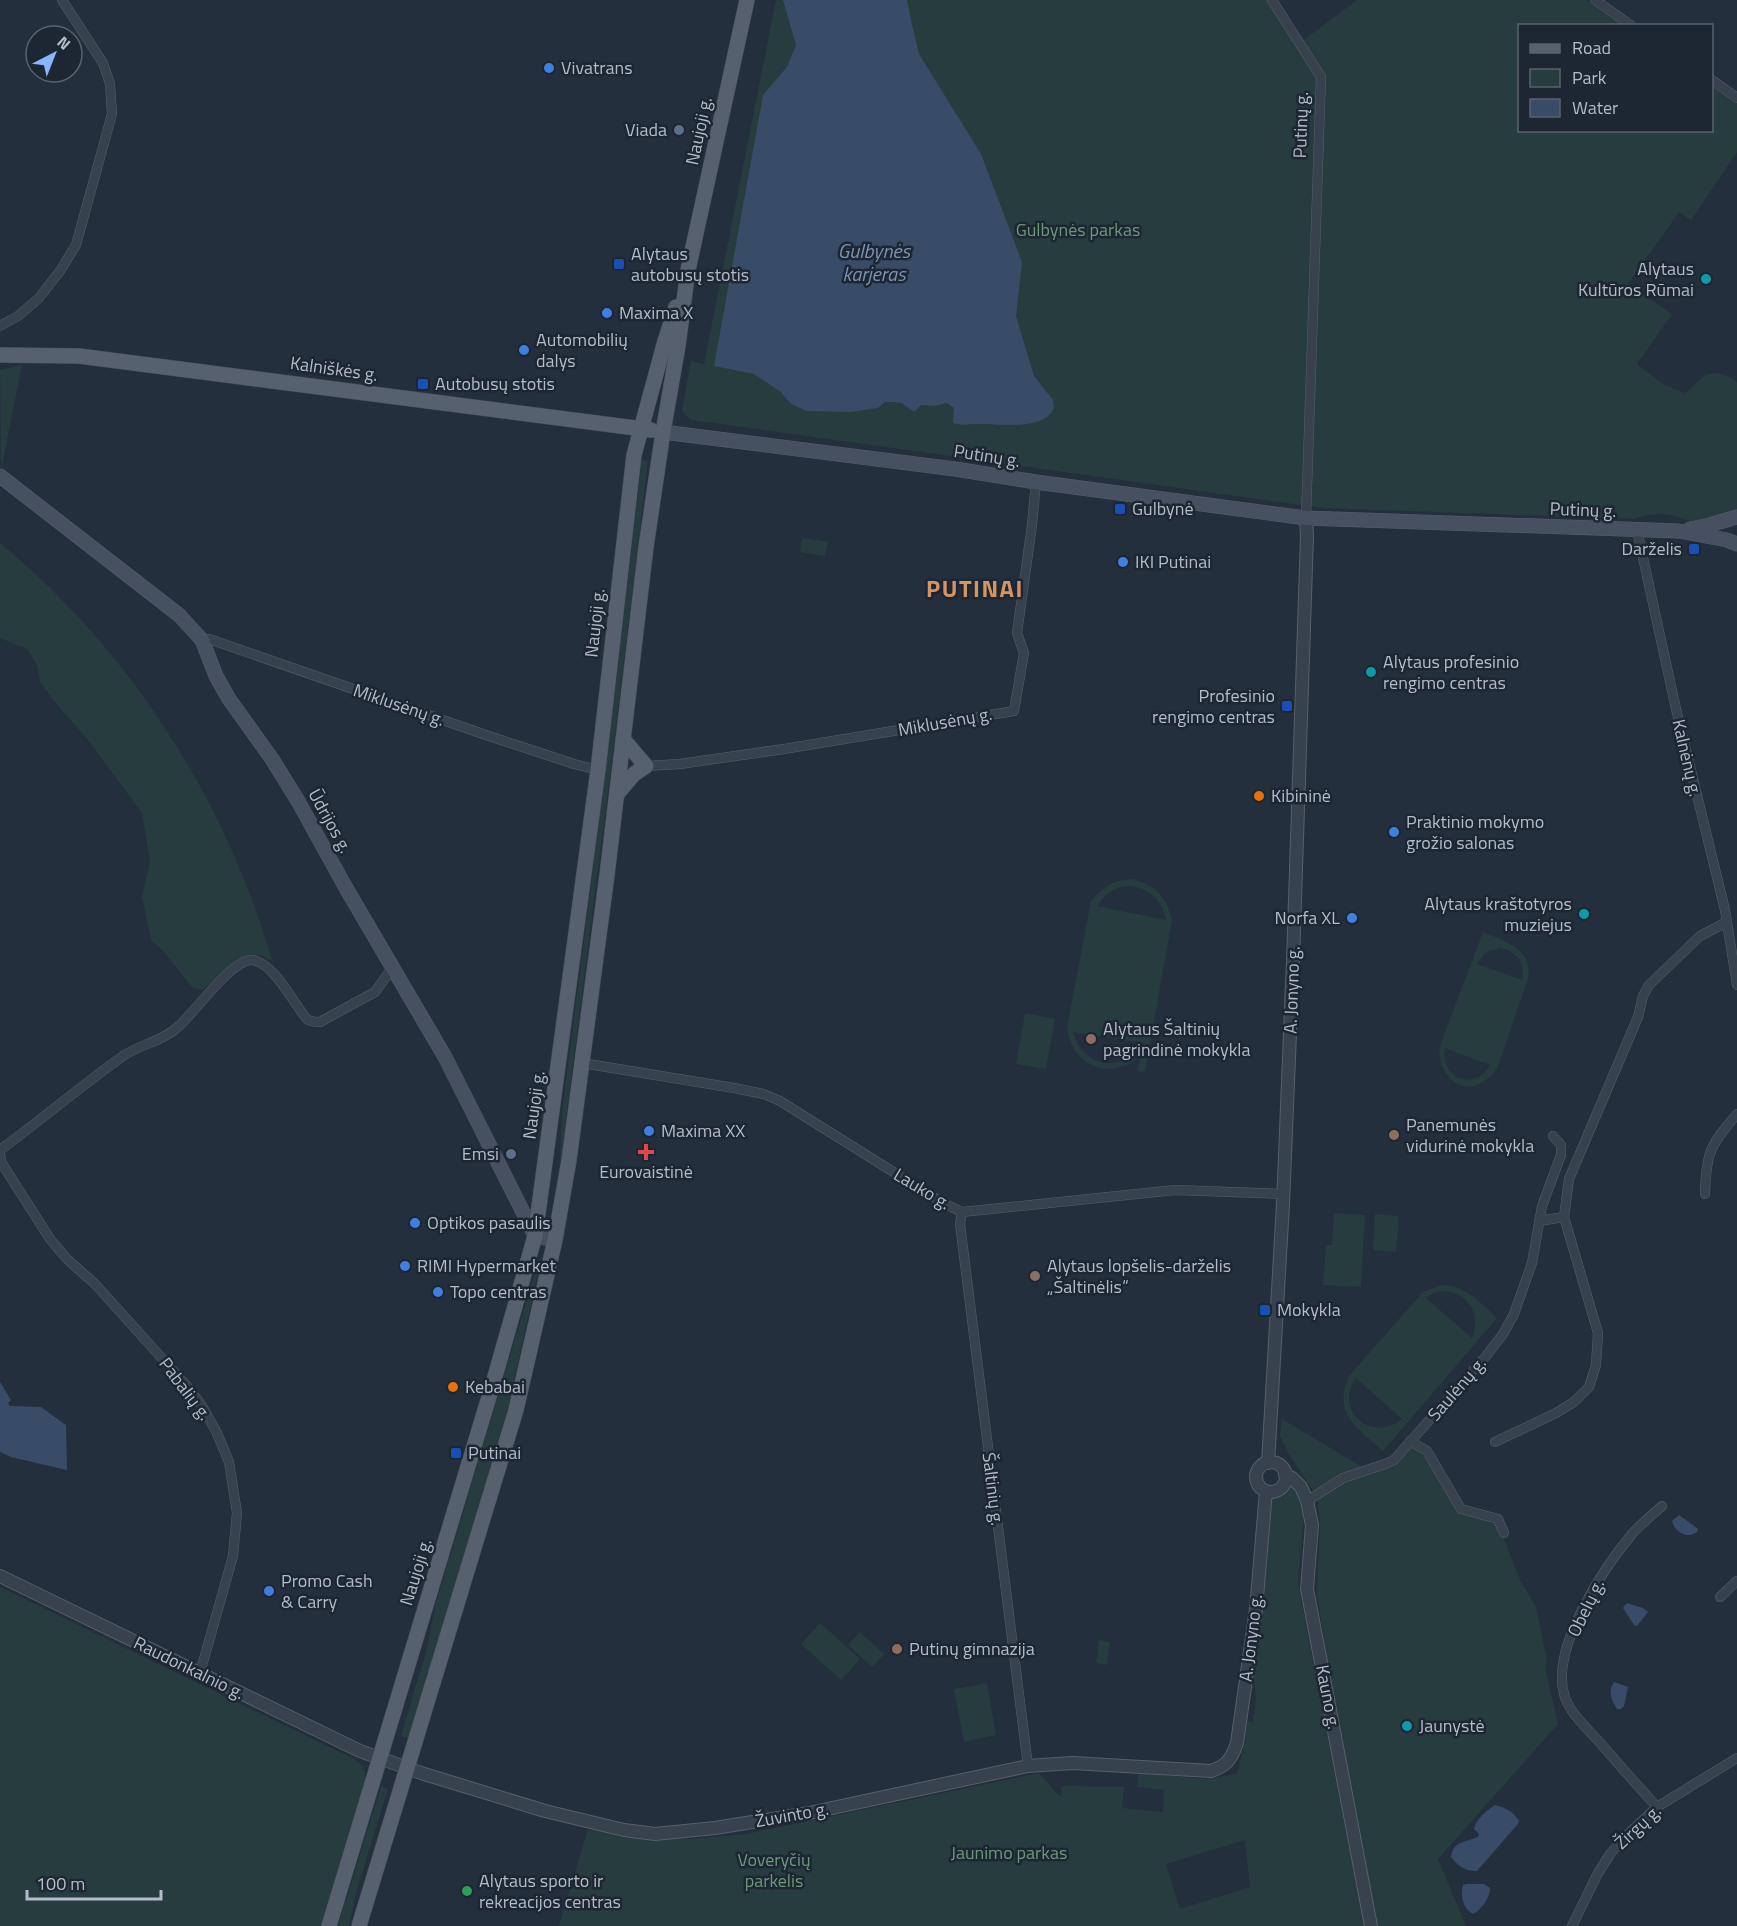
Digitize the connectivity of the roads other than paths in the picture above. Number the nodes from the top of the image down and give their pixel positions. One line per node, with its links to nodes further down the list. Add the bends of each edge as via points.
1 (62, 0): 9 (street, via 103,63 110,84 112,114 76,245 38,299)
2 (747, 0): 8 (main road, Naujoji g.)
3 (1272, 0): 16 (street, Putinų g., via 1321,77)
4 (1595, 0): 5 (street)
5 (1629, 24)
6 (1713, 81): 7 (street)
7 (1737, 98)
8 (688, 270): 11 (main road, Naujoji g.); 12 (main road, Naujoji g.)
9 (0, 326)
10 (0, 355): 11 (main road, Kalniškės g., via 79,356)
11 (641, 429): 12 (main road, Kalniškės g.); 23 (main road, Naujoji g., via 634,455)
12 (663, 432): 14 (main road, Putinų g.); 21 (main road, Naujoji g.)
13 (0, 476): 20 (main road, Ūdrijos g., via 179,615)
14 (1036, 482): 16 (main road, Putinų g.); 22 (street, Miklusėnų g., via 1017,633 1024,653 1014,711 784,749)
15 (1737, 517): 18 (main road, Putinų g.)
16 (1305, 518): 17 (main road, Putinų g.); 32 (street, A. Jonyno g.)
17 (1637, 530): 18 (main road, Putinų g.); 25 (street, Kalnėnų g.)
18 (1679, 531): 19 (main road, Putinų g.)
19 (1737, 544)
20 (202, 640): 23 (street, Miklusėnų g., via 209,639); 26 (main road, Ūdrijos g., via 229,699 298,801)
21 (624, 739): 22 (main road); 24 (main road, Naujoji g.)
22 (646, 766): 24 (main road)
23 (598, 770): 37 (main road, Naujoji g.)
24 (617, 794): 28 (main road, Naujoji g.)
25 (1727, 922): 27 (street, Kalnėnų g.); 35 (street, via 1700,936 1649,985 1569,1179)
26 (393, 967): 31 (street, via 368,998 313,1022 271,971 254,960 246,961 218,983 178,1028 124,1056); 37 (main road, Ūdrijos g., via 445,1057)
27 (1737, 985)
28 (582, 1063): 34 (street, Lauko g., via 764,1094); 38 (main road, Naujoji g.)
29 (1737, 1114): 33 (street, via 1710,1149)
30 (1553, 1136): 36 (street, Saulėnų g., via 1561,1145 1561,1155)
31 (0, 1151): 50 (street, Pabalių g., via 1,1162 50,1239 187,1386 217,1433 229,1462 237,1512 233,1556)
32 (1284, 1194): 34 (street, Lauko g., via 1175,1190); 41 (street, A. Jonyno g.)
33 (1705, 1194)
34 (963, 1212): 53 (street, Šaltinių g., via 960,1224)
35 (1563, 1217): 36 (street); 40 (street, via 1598,1334 1596,1365 1589,1387 1574,1402)
36 (1539, 1221): 39 (street, Saulėnų g., via 1532,1263 1503,1334)
37 (535, 1236): 38 (main road); 51 (main road, Naujoji g.)
38 (555, 1240): 54 (main road, Naujoji g., via 516,1410)
39 (1410, 1441): 44 (street, Saulėnų g., via 1394,1460 1343,1479); 46 (street, via 1427,1450 1461,1509 1498,1519)
40 (1495, 1442)
41 (1268, 1463): 42 (street, via 1277,1464); 43 (street, via 1256,1475 1258,1484)
42 (1285, 1475): 43 (street, via 1278,1490); 44 (street, Kauno g., via 1301,1487)
43 (1266, 1491): 55 (street, A. Jonyno g., via 1256,1609 1237,1743 1226,1764)
44 (1307, 1501): 59 (street, Kauno g., via 1312,1525 1307,1589)
45 (1662, 1506): 56 (street, Obelų g., via 1633,1532 1591,1593 1571,1633 1562,1671 1564,1695 1576,1716)
46 (1504, 1533)
47 (0, 1576): 50 (street, Raudonkalnio g.)
48 (1737, 1581): 49 (street)
49 (1720, 1597)
50 (200, 1673): 51 (street, Raudonkalnio g.)
51 (380, 1758): 54 (street, Žuvinto g.); 57 (main road, Naujoji g.)
52 (1737, 1758): 56 (street, Žirgų g.)
53 (1028, 1766): 54 (street, Žuvinto g., via 809,1813 655,1834 582,1821); 55 (street, Žuvinto g., via 1072,1763)
54 (407, 1768): 58 (main road, Naujoji g.)
55 (1211, 1771)
56 (1657, 1806): 60 (street, Žirgų g., via 1610,1854)
57 (329, 1926)
58 (359, 1926)
59 (1371, 1926)
60 (1572, 1926)

